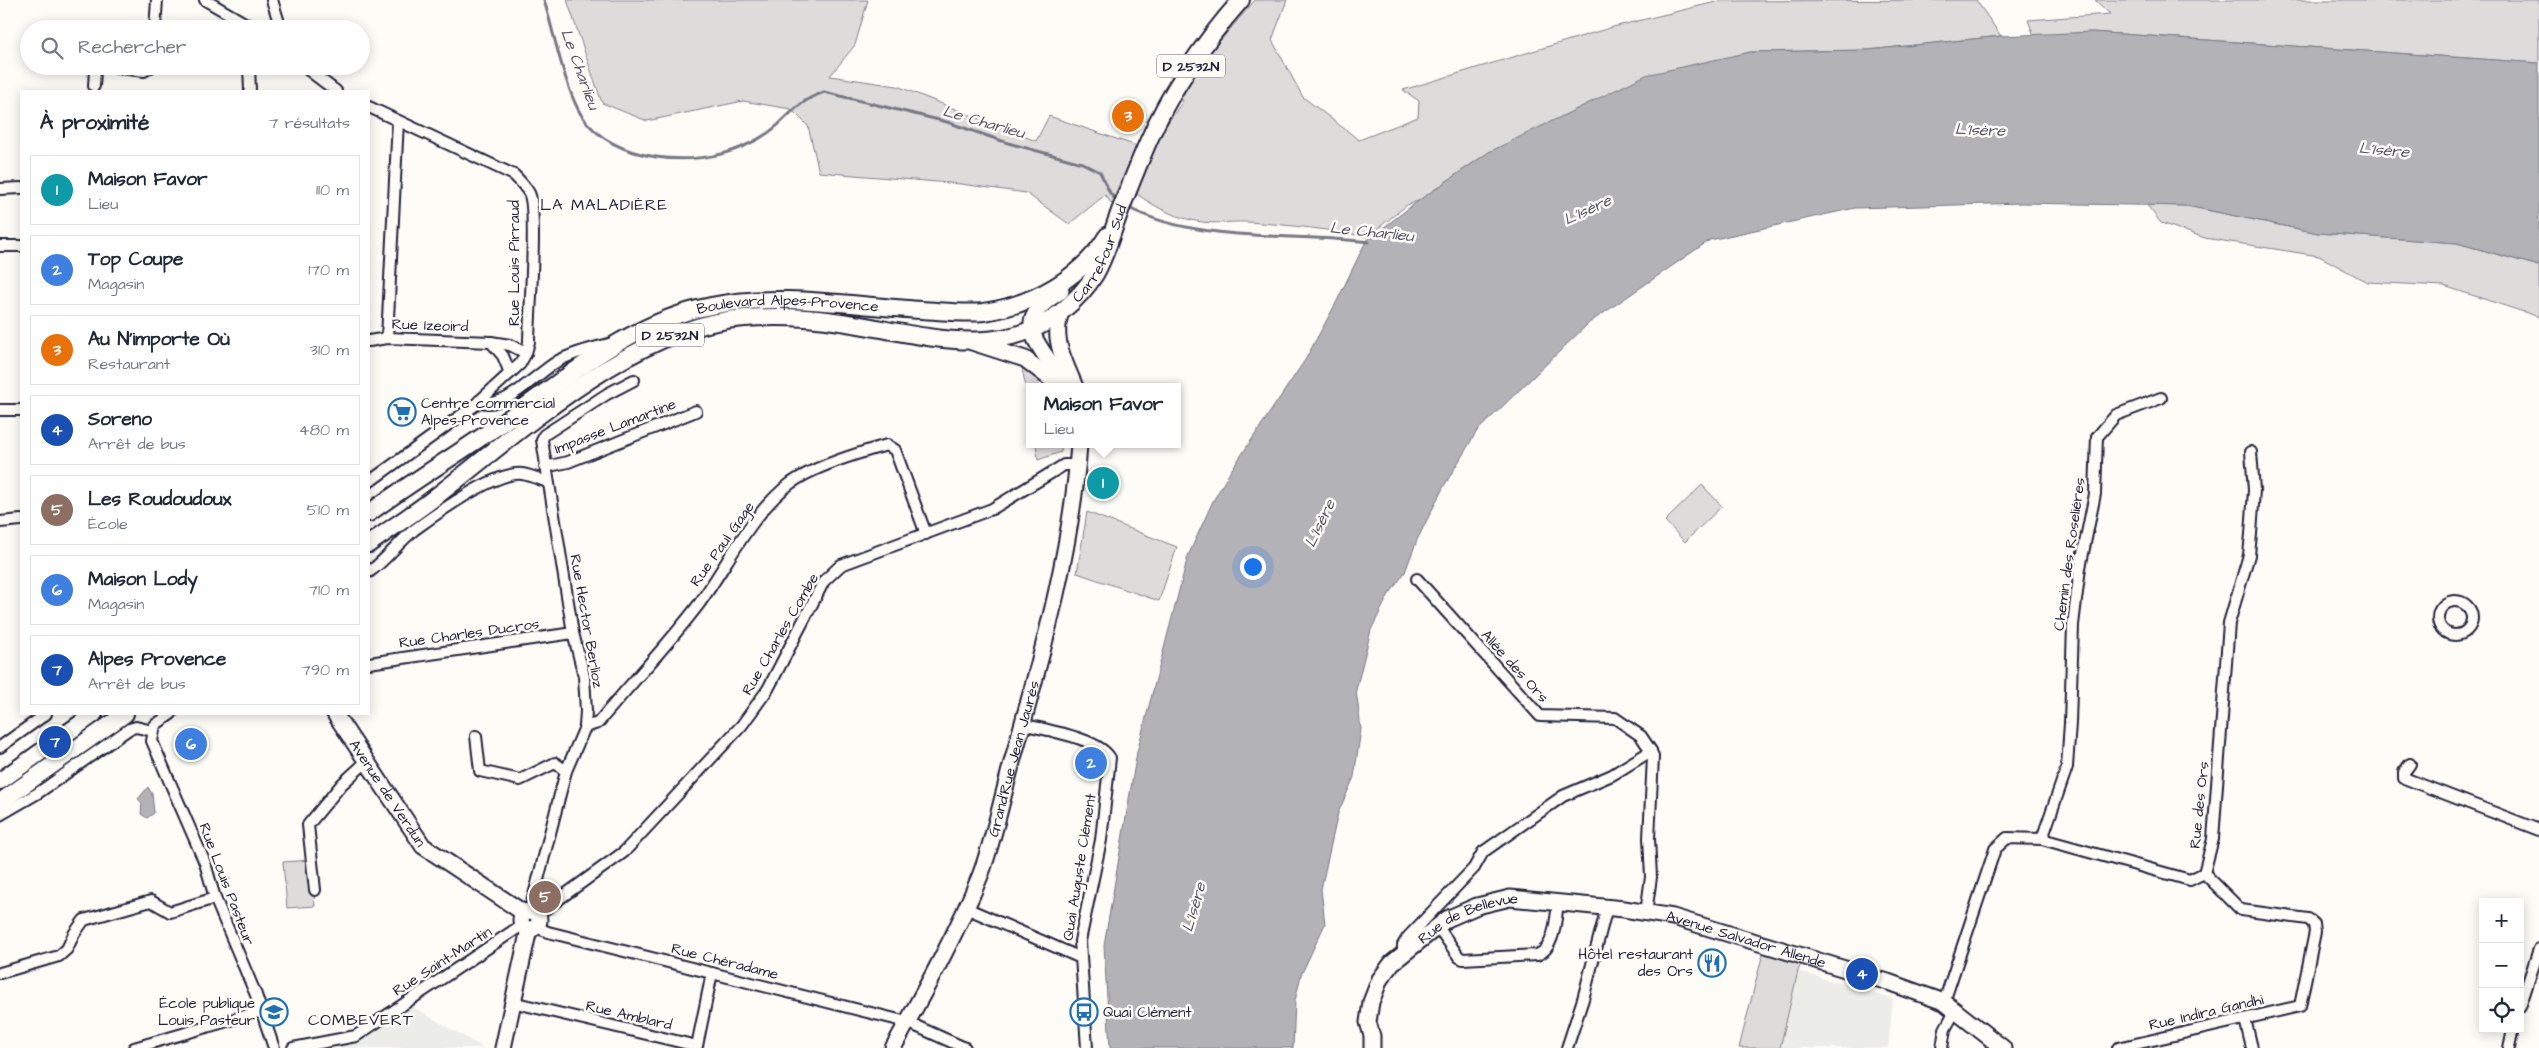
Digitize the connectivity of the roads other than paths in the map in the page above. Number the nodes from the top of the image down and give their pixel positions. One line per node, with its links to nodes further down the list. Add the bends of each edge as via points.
1 (157, 0): 5 (street)
2 (205, 0): 6 (street)
3 (272, 0): 7 (street)
4 (1241, 0): 18 (main road, D 2532N, via 1216,29 1185,75 1150,138)
5 (156, 20)
6 (239, 20)
7 (278, 20)
8 (95, 75): 11 (street)
9 (249, 75): 12 (street)
10 (315, 75): 13 (street)
11 (94, 86)
12 (250, 90)
13 (335, 90)
14 (370, 107): 15 (street, Rue Louis Pirraud)
15 (398, 120): 24 (street); 29 (street, Rue Louis Pirraud, via 514,175 529,193 532,260)
16 (20, 188): 17 (street)
17 (0, 189)
18 (1119, 214): 21 (main road, Carrefour Sud / D 2532N, via 1097,250); 22 (main road, Carrefour Sud / D 2532N, via 1098,272)
19 (0, 246): 20 (street)
20 (20, 246)
21 (1077, 270): 23 (street, Carrefour Sud / D 2532N, via 1065,288 1037,308); 28 (main road, Boulevard Alpes-Provence / D 2532N, via 1034,297 982,312 787,300 750,301 683,313)
22 (1061, 312): 23 (main road, Carrefour Sud / D 2532N); 34 (street, Carrefour Sud, via 1057,328 1059,347)
23 (1031, 329): 25 (main road, Boulevard Alpes-Provence / D 2532N, via 1004,338); 33 (street, via 1033,337 1056,368)
24 (387, 338): 26 (street, Rue Izeoird); 27 (street, Rue Izeoird)
25 (966, 340): 32 (street, via 1025,359); 49 (main road, Boulevard Alpes-Provence / D 2532N, via 933,338 839,322 773,317 741,318 677,332 647,345 587,383)
26 (370, 341)
27 (491, 342): 29 (street, Rue Izeoird, via 510,345); 30 (street, via 503,356)
28 (617, 343): 36 (street, via 593,347 558,361 499,403); 45 (main road, Boulevard Alpes-Provence / D 2532N)
29 (526, 353): 30 (street)
30 (510, 373): 36 (street)
31 (634, 380): 42 (street, Rue Hector Berlioz, via 544,435)
32 (1057, 383)
33 (1061, 383)
34 (1073, 383)
35 (2162, 398): 72 (street, Chemin des Roseliéres, via 2116,415 2096,437 2095,494 2080,568 2073,625 2067,767)
36 (477, 403): 43 (street)
37 (0, 410): 38 (street)
38 (20, 410)
39 (696, 411): 42 (street, Impasse Lamartine, via 568,462)
40 (1078, 451): 48 (street, Rue Charles Combe, via 1064,465 992,509); 59 (street, Grand'Rue Jean Jaurès, via 1074,502 1063,561)
41 (2251, 452): 73 (street, Rue des Ors, via 2254,490 2251,534 2229,623 2213,839)
42 (545, 467): 44 (street, Rue Hector Berlioz)
43 (370, 481)
44 (547, 482): 50 (street, via 522,474 507,475 488,483 413,531); 52 (street, Rue Hector Berlioz)
45 (370, 513)
46 (20, 520): 47 (street)
47 (0, 522)
48 (926, 534): 60 (street, Rue Paul Gage, via 894,450 887,445 850,455 793,482 758,516 697,606 598,723); 80 (street, Rue Charles Combe, via 841,566 824,581 768,689 742,725 624,852)
49 (370, 543)
50 (370, 571)
51 (1417, 579): 64 (street, Allée des Ors, via 1540,716 1615,718 1641,736)
52 (573, 633): 53 (street, Rue Charles Ducros); 60 (street, Rue Hector Berlioz, via 584,676)
53 (370, 663)
54 (45, 715): 63 (street)
55 (93, 715): 68 (main road)
56 (124, 715): 69 (main road)
57 (169, 715): 61 (street)
58 (336, 715): 65 (street, Avenue de Verdun)
59 (1022, 724): 78 (street, Grand'Rue Jean Jaurès, via 981,873); 84 (street, Quai Auguste Clément, via 1094,744 1106,751 1110,758 1101,840 1080,940)
60 (585, 727): 67 (street, Rue Hector Berlioz)
61 (152, 731): 70 (street, via 129,729 38,793); 75 (street, Rue Louis Pasteur, via 152,741)
62 (476, 736): 67 (street, via 480,771 520,780 555,763)
63 (0, 746)
64 (1651, 751): 79 (street, via 1651,877); 83 (street, via 1612,775 1563,796 1483,852 1474,868 1408,937)
65 (367, 761): 74 (street, via 342,784 308,825); 80 (street, Avenue de Verdun, via 423,846)
66 (2410, 764): 71 (street, via 2404,778)
67 (566, 771): 80 (street, Rue Hector Berlioz)
68 (0, 781)
69 (0, 802)
70 (0, 815)
71 (2539, 830)
72 (2042, 839): 73 (street, via 2190,880); 89 (street, via 2007,838 1995,849)
73 (2204, 873): 91 (street, Rue Indira Gandhi, via 2241,910 2308,919 2314,924 2300,1006)
74 (315, 890)
75 (216, 898): 85 (street, via 170,912 151,901 84,920 67,949 59,956); 90 (street, Rue Louis Pasteur)
76 (1558, 901): 77 (street, Rue de Bellevue); 81 (street, Rue de Bellevue, via 1510,898 1493,901 1462,912); 81 (street, via 1550,944 1537,955 1463,959)
77 (1607, 907): 79 (street, Rue de Bellevue); 104 (street)
78 (966, 908): 84 (street); 92 (street, Grand'Rue Jean Jaurès)
79 (1646, 912): 89 (street, Avenue Salvador Allende, via 1888,982)
80 (530, 920): 86 (street, Rue Chéradame, via 548,932); 88 (street); 98 (street, Rue Saint-Martin, via 356,1036)
81 (1438, 927): 83 (street, Rue de Bellevue)
82 (2539, 949): 87 (street)
83 (1403, 953): 103 (street, Rue de Bellevue, via 1386,970 1375,991 1368,1022)
84 (1081, 958): 102 (street, Quai Auguste Clément)
85 (0, 973)
86 (712, 973): 88 (street, Rue Amblard, via 697,1046); 92 (street, Rue Chéradame)
87 (2524, 995)
88 (512, 1002): 99 (street)
89 (1950, 1005): 105 (street); 106 (street, Avenue Salvador Allende)
90 (262, 1011): 95 (street); 97 (street, Rue Louis Pasteur)
91 (2245, 1019): 107 (street, Rue Indira Gandhi); 108 (street)
92 (907, 1022): 94 (street, Rue Chéradame); 100 (street, Grand'Rue Jean Jaurès)
93 (2512, 1033): 109 (street)
94 (951, 1045): 101 (street, Rue Chéradame)
95 (149, 1046): 96 (street)
96 (134, 1048)
97 (274, 1048)
98 (293, 1048)
99 (502, 1048)
100 (893, 1048)
101 (966, 1048)
102 (1087, 1048)
103 (1372, 1048)
104 (1567, 1048)
105 (1942, 1048)
106 (2003, 1048)
107 (2118, 1048)
108 (2252, 1048)
109 (2509, 1048)

